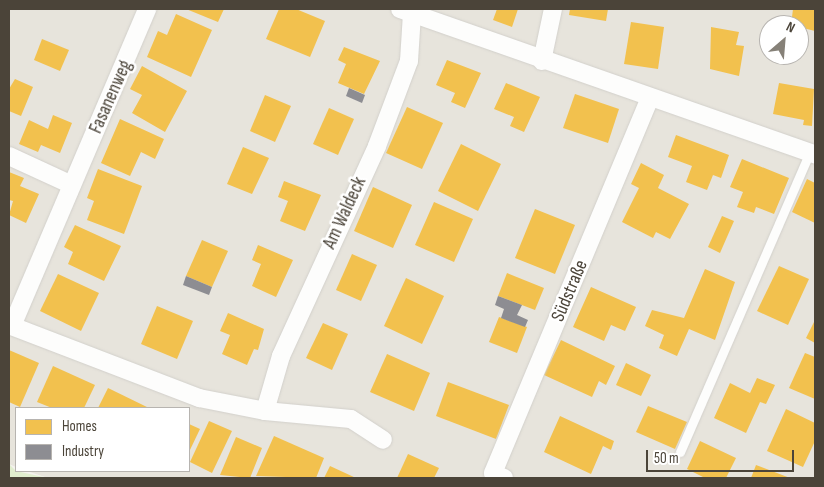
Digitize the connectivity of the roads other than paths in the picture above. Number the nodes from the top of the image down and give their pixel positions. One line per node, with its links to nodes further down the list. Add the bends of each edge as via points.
1 (147, 9): 8 (street, Fasanenweg)
2 (553, 9): 4 (street)
3 (406, 11): 4 (street); 10 (street, Am Waldeck, via 409,61 376,146 281,356)
4 (542, 61): 5 (street)
5 (650, 97): 6 (street); 13 (street, Südstraße, via 493,473)
6 (813, 153): 12 (lane)
7 (9, 156): 8 (street)
8 (72, 185): 9 (street, Fasanenweg)
9 (10, 326): 10 (street, via 198,398)
10 (265, 411): 11 (street, via 351,419)
11 (383, 440)
12 (680, 452)
13 (504, 478)

